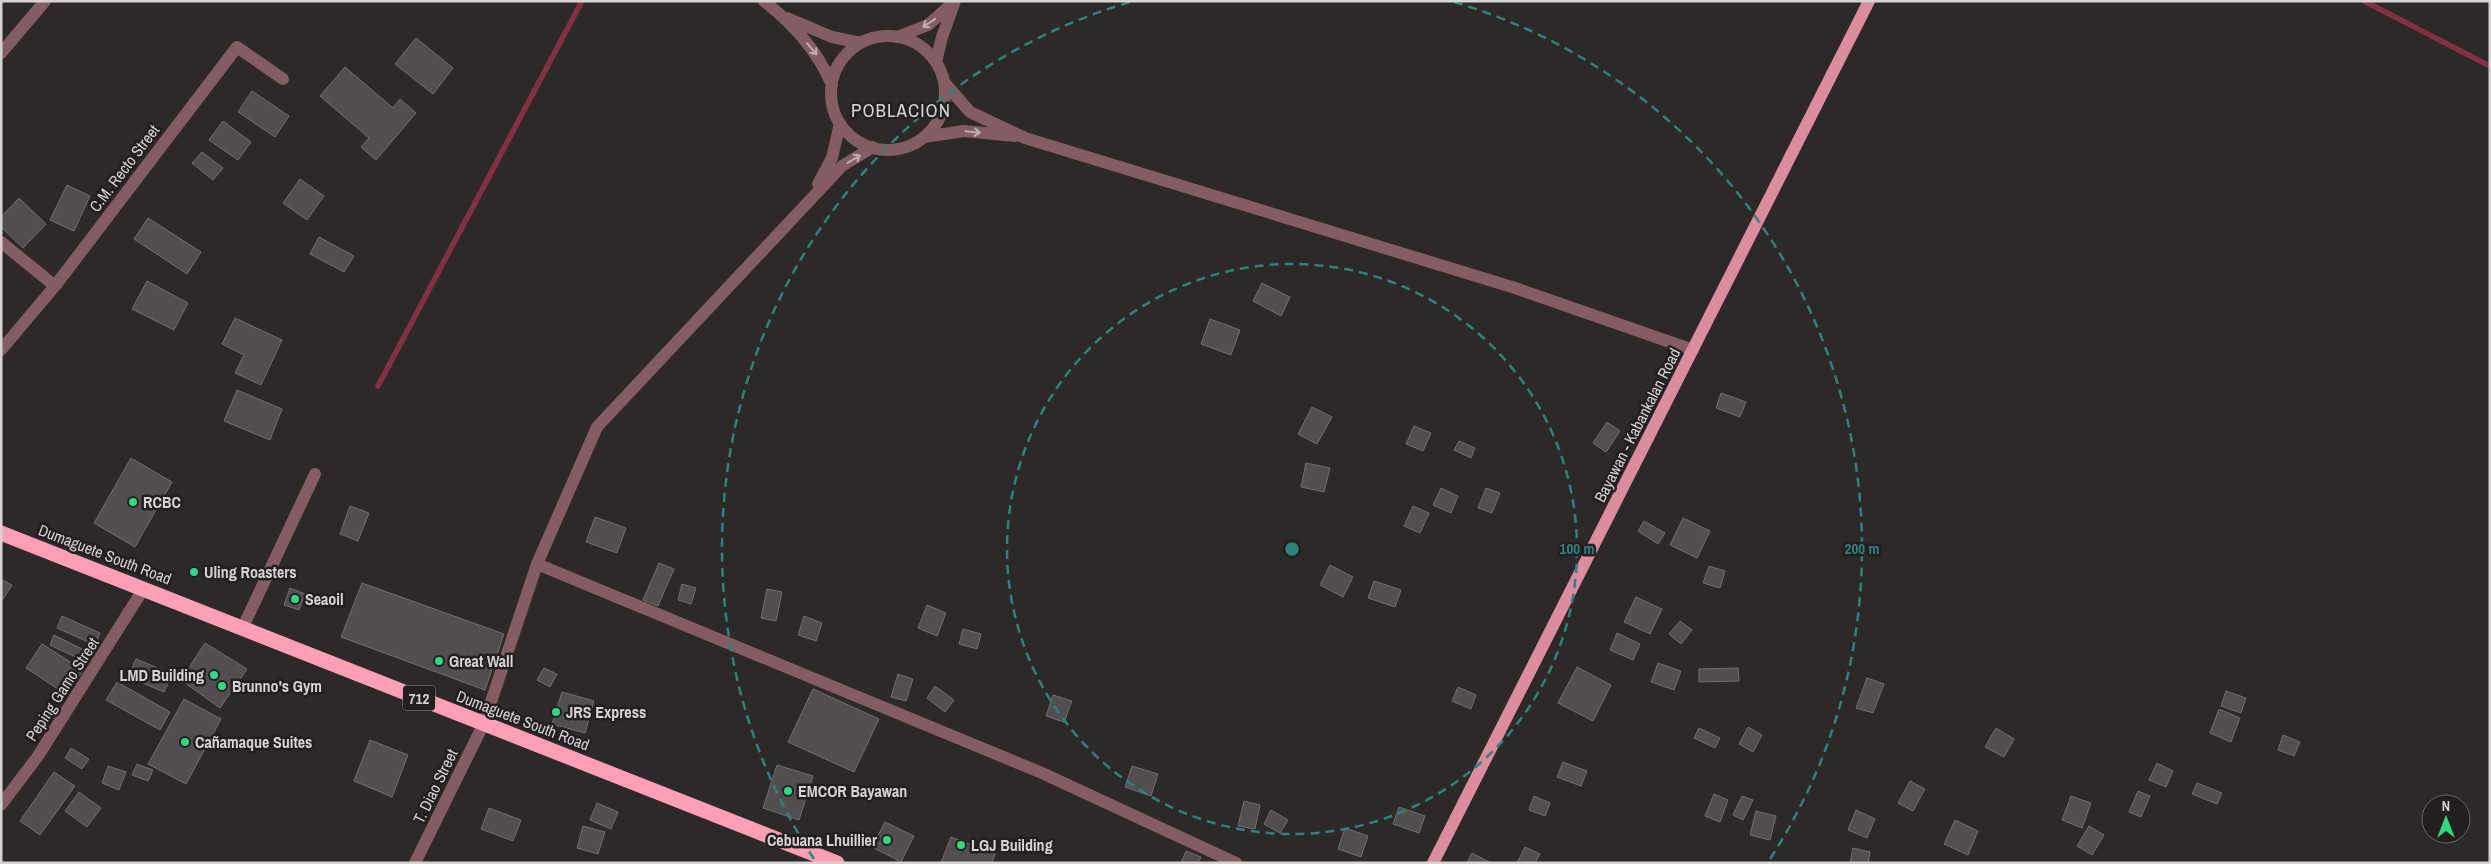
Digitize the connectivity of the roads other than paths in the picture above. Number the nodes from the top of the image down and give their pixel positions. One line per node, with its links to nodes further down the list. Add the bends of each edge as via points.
1 (45, 1): 8 (street)
2 (764, 1): 5 (street)
3 (955, 1): 6 (street, one-way to 6, via 928,25); 9 (street)
4 (1869, 1): 21 (main road, Bayawan - Kabankalan Road)
5 (785, 17): 7 (street, via 832,37); 12 (street, one-way to 12, via 821,60)
6 (898, 37): 7 (street, via 885,36); 9 (street, via 921,46)
7 (861, 43): 12 (street, via 842,60)
8 (1, 52)
9 (936, 62): 11 (street)
10 (283, 78): 19 (street, C.M. Recto Street, via 237,47)
11 (944, 82): 14 (street, via 941,115); 15 (street, via 970,112)
12 (832, 84): 13 (street, via 834,111)
13 (840, 123): 16 (street, via 852,136); 17 (street, via 832,158)
14 (924, 136): 15 (street, one-way to 15, via 964,131); 16 (street, via 900,148)
15 (1025, 138): 21 (street, via 1512,287)
16 (873, 147): 17 (street, one-way to 16, via 842,166)
17 (811, 197): 24 (street, T. Diao Street, via 598,427)
18 (1, 242): 19 (street)
19 (55, 286): 20 (street, C.M. Recto Street)
20 (1, 350)
21 (1693, 350): 32 (main road, Bayawan - Kabankalan Road)
22 (315, 474): 26 (street)
23 (1, 533): 25 (highway, Dumaguete South Road / 712)
24 (537, 564): 27 (street, T. Diao Street); 31 (street, via 1042,773)
25 (144, 588): 26 (highway, Dumaguete South Road / 712); 28 (street, Peping Gamo Street, via 38,756)
26 (243, 626): 27 (highway, Dumaguete South Road / 712)
27 (484, 723): 29 (street, T. Diao Street); 30 (highway, Dumaguete South Road / 712)
28 (1, 805)
29 (415, 863)
30 (837, 863)
31 (1236, 863)
32 (1433, 863)

